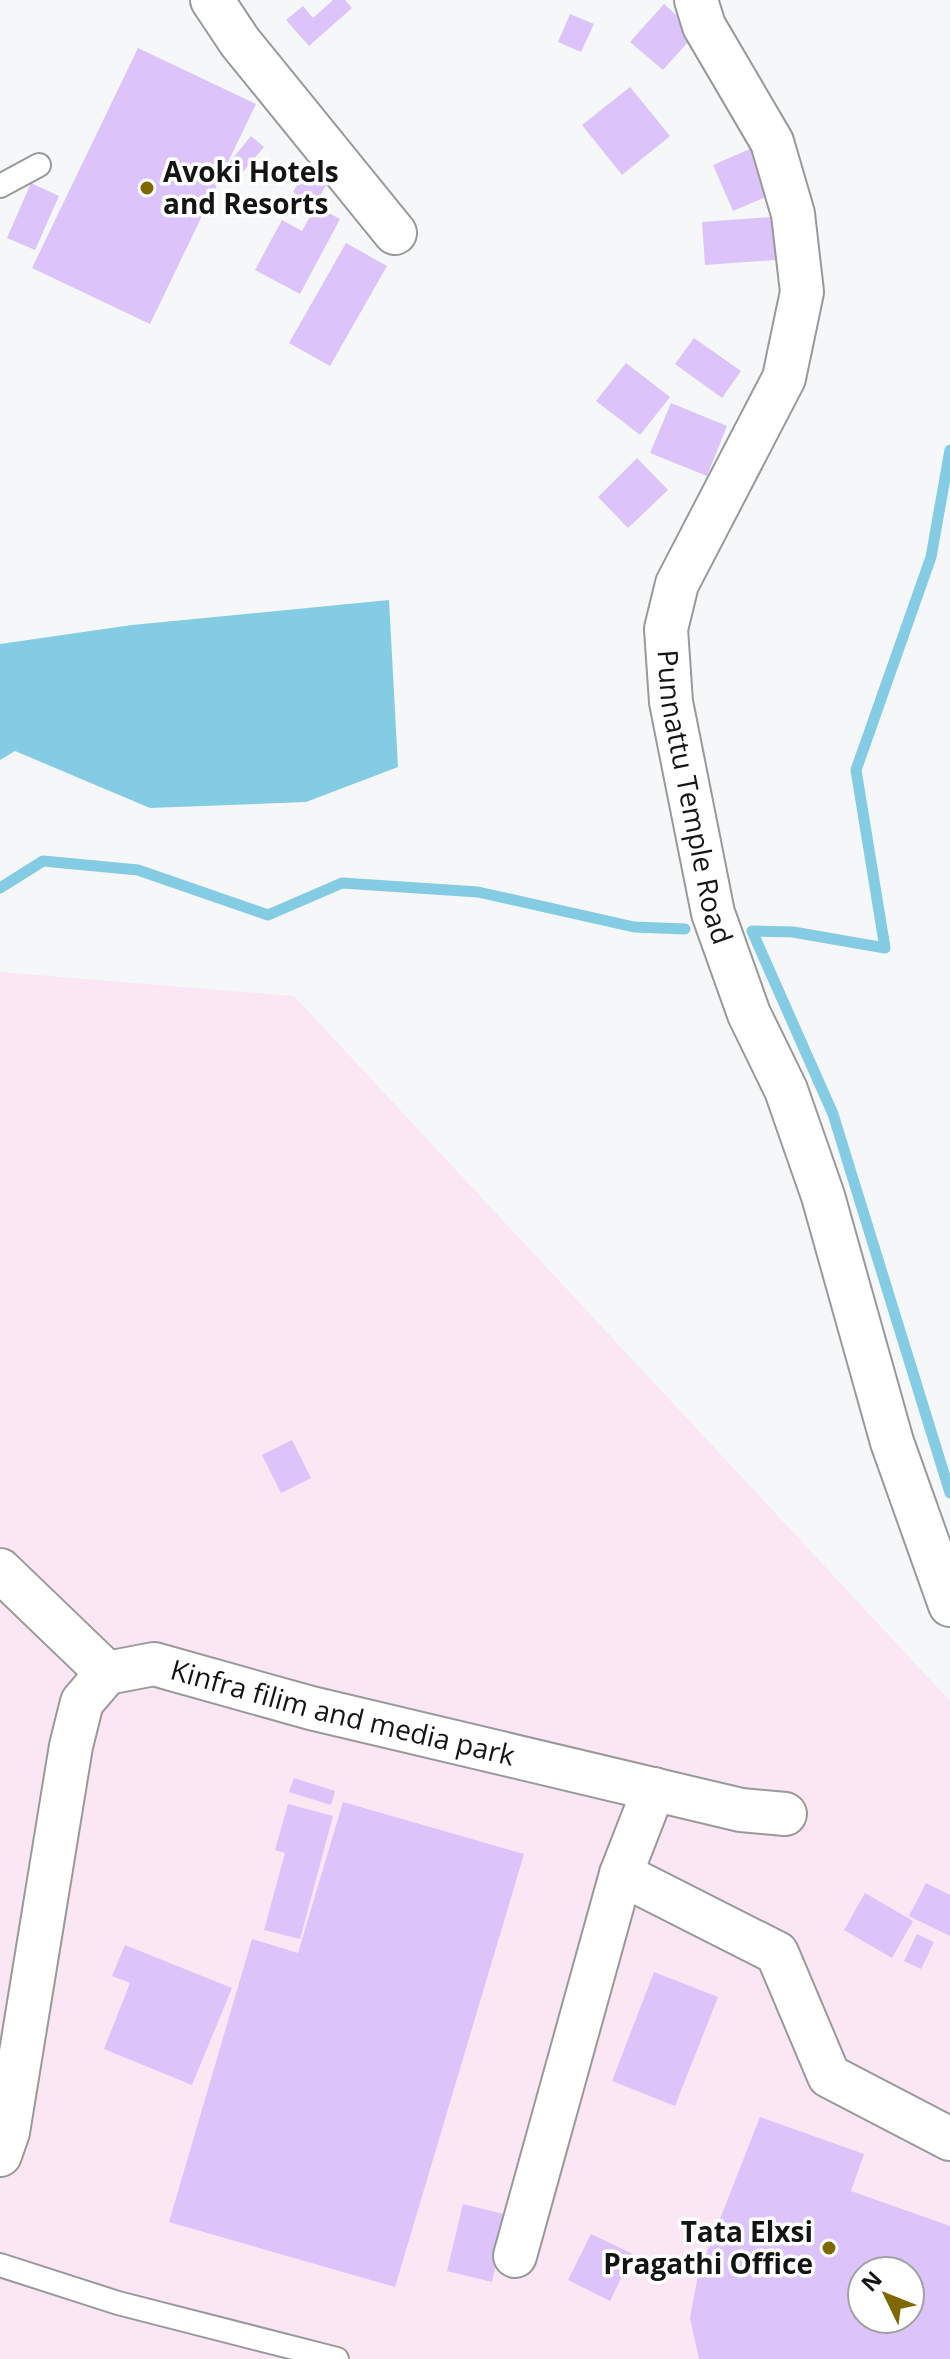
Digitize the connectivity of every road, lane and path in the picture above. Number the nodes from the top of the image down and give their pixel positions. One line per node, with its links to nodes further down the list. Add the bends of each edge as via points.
1 (212, 0): 5 (street)
2 (696, 0): 7 (street, Punnattu Temple Road, via 704,26 772,142 793,214 802,292 784,378 677,584 666,629 671,702 713,913 823,1196 892,1442)
3 (39, 165): 4 (lane)
4 (0, 186)
5 (395, 233)
6 (0, 1570): 8 (street)
7 (950, 1605)
8 (107, 1673): 9 (street, Kinfra filim and media park, via 154,1664 311,1708); 13 (street, via 82,1702 71,1746)
9 (654, 1789): 10 (street, Kinfra filim and media park, via 741,1810); 11 (street)
10 (785, 1814)
11 (621, 1874): 12 (street, via 777,1953 829,2076); 14 (street)
12 (950, 2139)
13 (0, 2155)
14 (515, 2256)
15 (0, 2265): 16 (lane, via 118,2303)
16 (337, 2359)

